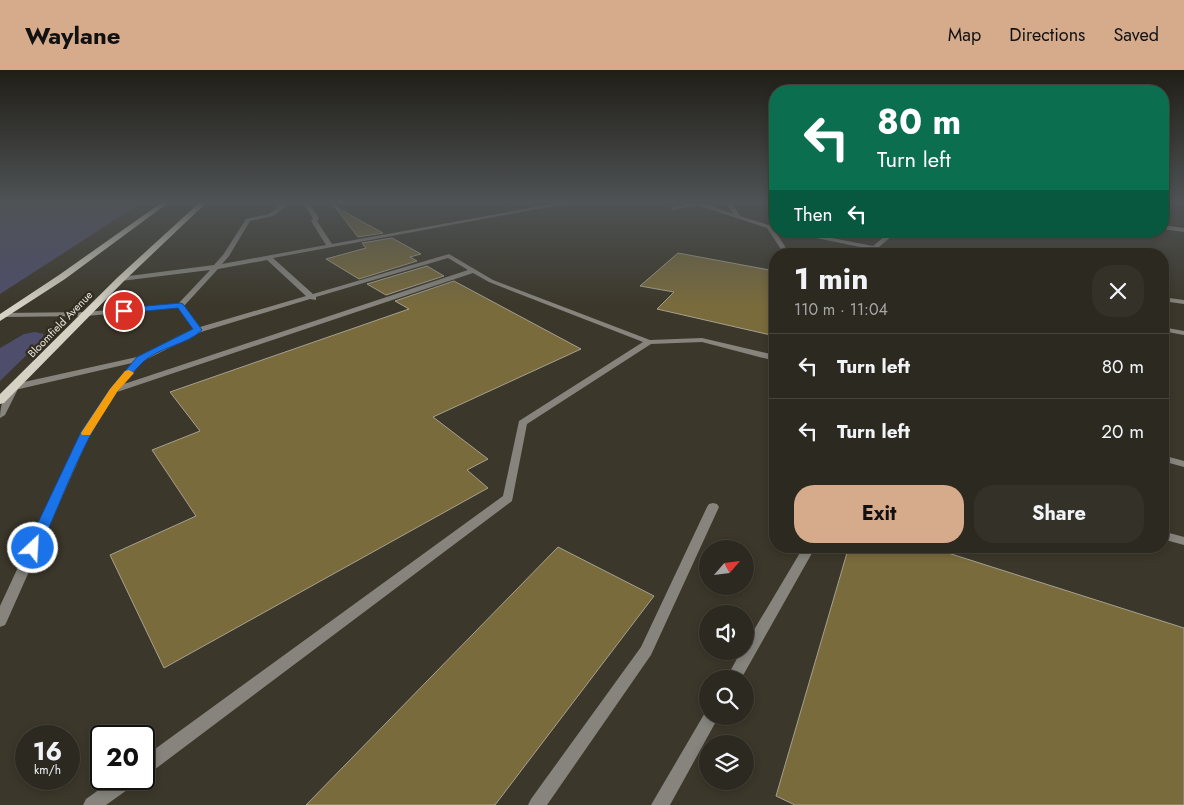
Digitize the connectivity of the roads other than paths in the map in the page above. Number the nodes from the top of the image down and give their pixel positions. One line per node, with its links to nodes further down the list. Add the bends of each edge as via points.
1 (117, 237): 19 (main road)
2 (165, 237): 13 (main road, Bloomfield Avenue)
3 (237, 237): 11 (street)
4 (324, 237): 8 (street)
5 (372, 237): 8 (street)
6 (818, 237): 9 (street)
7 (887, 237): 9 (street)
8 (328, 245): 10 (street)
9 (874, 248)
10 (269, 258): 11 (street); 14 (street)
11 (216, 267): 13 (street); 17 (street)
12 (473, 271): 14 (street, via 448,256); 23 (street, via 491,281); 27 (street)
13 (121, 278): 18 (main road, Bloomfield Avenue)
14 (313, 298): 20 (street)
15 (1169, 300): 16 (street)
16 (1184, 302)
17 (180, 306): 18 (street); 20 (street)
18 (86, 314): 19 (street); 26 (main road, Bloomfield Avenue)
19 (2, 317)
20 (198, 330): 25 (street)
21 (1169, 330): 22 (street)
22 (1184, 333)
23 (650, 342): 24 (street, via 702,340); 39 (street, via 522,423 508,498)
24 (769, 357)
25 (140, 359): 26 (street); 27 (street)
26 (15, 387): 28 (main road, Bloomfield Avenue); 29 (street)
27 (113, 391): 36 (street, via 86,432)
28 (0, 401)
29 (0, 415)
30 (1169, 460): 31 (street)
31 (1184, 464)
32 (713, 507): 42 (street, via 646,651)
33 (1169, 537): 34 (street)
34 (1184, 541)
35 (806, 553): 37 (street)
36 (0, 621)
37 (738, 670)
38 (706, 725): 43 (street)
39 (155, 759)
40 (113, 790): 41 (street)
41 (92, 805)
42 (537, 805)
43 (660, 805)

